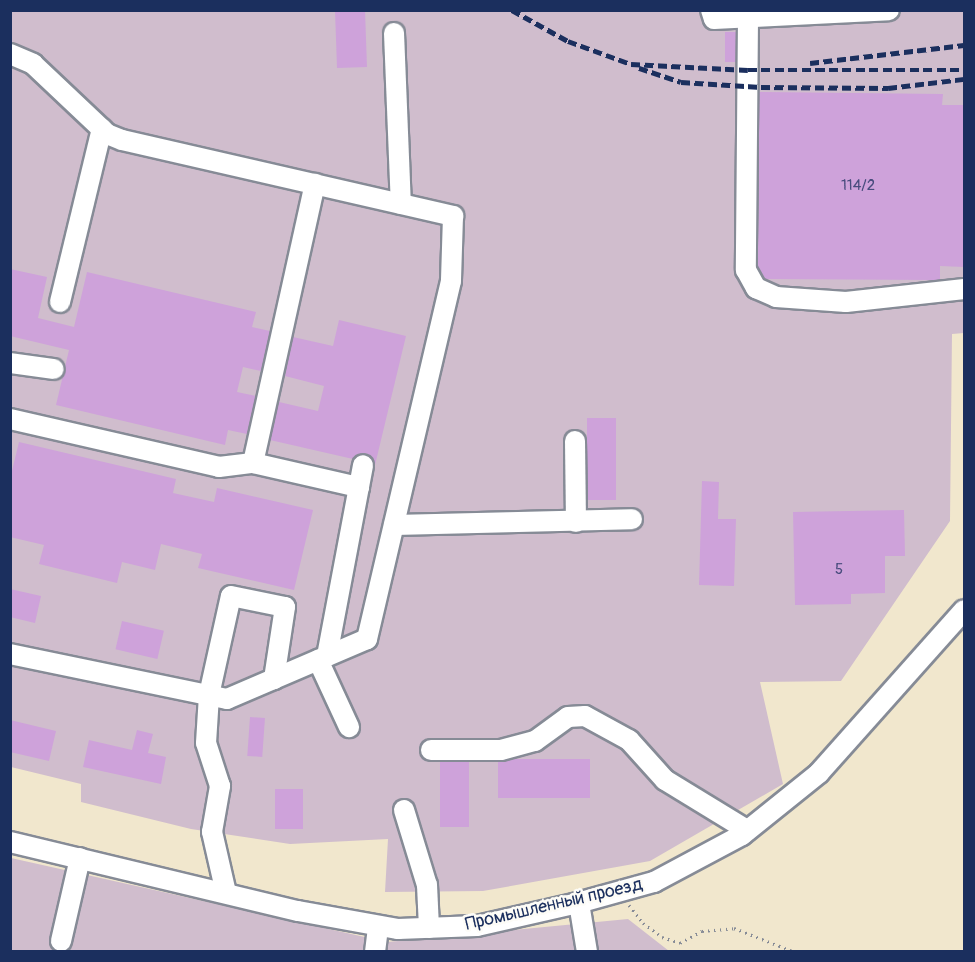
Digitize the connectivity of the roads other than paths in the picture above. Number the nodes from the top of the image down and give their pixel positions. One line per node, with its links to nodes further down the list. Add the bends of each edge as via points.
1 (711, 10): 3 (street, via 714,19)
2 (890, 10): 3 (street)
3 (748, 18): 9 (street, via 746,270 756,288 776,297 846,302)
4 (394, 33): 8 (street)
5 (10, 54): 6 (street, via 33,64)
6 (102, 129): 7 (street, via 122,140); 10 (street)
7 (315, 184): 8 (street); 15 (street)
8 (401, 204): 20 (street, via 453,216 451,281)
9 (964, 288)
10 (60, 302)
11 (10, 363): 12 (street)
12 (54, 369)
13 (10, 419): 15 (street, via 102,432 219,467)
14 (575, 441): 19 (street)
15 (253, 463): 17 (street)
16 (363, 465): 17 (street)
17 (359, 488): 23 (street)
18 (632, 519): 19 (street)
19 (576, 522): 20 (street, via 558,519)
20 (393, 525): 23 (street, via 367,639)
21 (964, 610): 29 (street, Промышленный проезд, via 819,773)
22 (10, 654): 25 (street)
23 (322, 658): 24 (street); 26 (street)
24 (274, 679): 25 (street, via 227,699); 25 (street, via 285,607 231,596)
25 (209, 695): 32 (street, via 206,743 220,786 212,832)
26 (349, 727)
27 (431, 750): 29 (street, via 501,750 534,741 568,717 585,716 629,740 665,780)
28 (404, 810): 35 (street, via 427,885)
29 (747, 830): 33 (street, Промышленный проезд, via 654,882)
30 (10, 842): 31 (street, Промышленный проезд)
31 (80, 858): 32 (street, Промышленный проезд); 36 (street)
32 (226, 893): 34 (street, Промышленный проезд)
33 (579, 903): 35 (street, Промышленный проезд, via 477,926); 38 (street)
34 (378, 926): 35 (street, Промышленный проезд); 37 (street)
35 (429, 928)
36 (61, 941)
37 (375, 951)
38 (587, 951)

